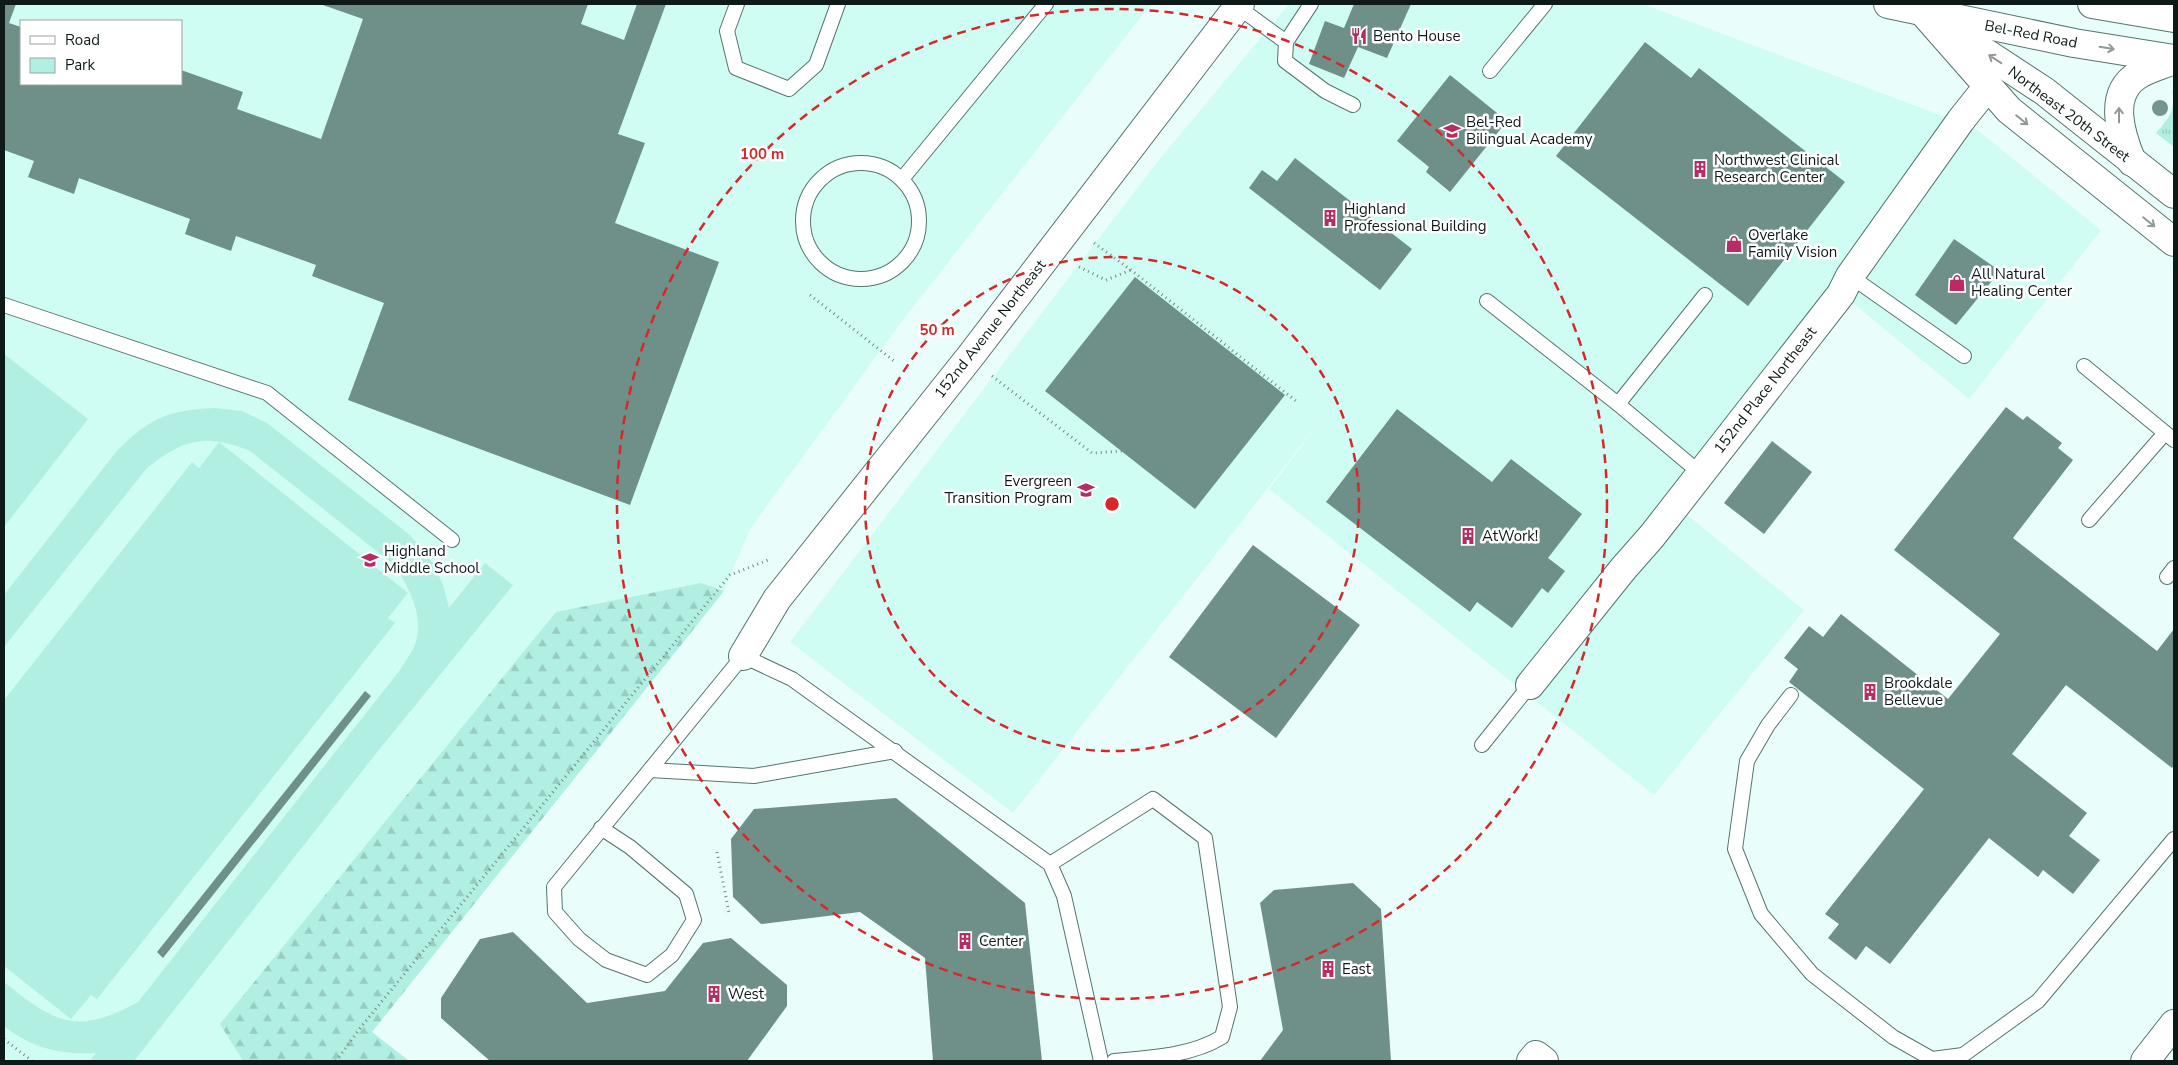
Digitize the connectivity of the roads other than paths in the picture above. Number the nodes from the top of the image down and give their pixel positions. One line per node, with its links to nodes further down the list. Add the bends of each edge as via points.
1 (737, 4): 2 (lane, via 726,31 736,68 789,89 816,65)
2 (838, 4)
3 (1046, 4): 17 (lane)
4 (1312, 4): 11 (lane)
5 (1546, 4): 13 (lane)
6 (1888, 4): 9 (street, Bel-Red Road)
7 (2092, 4): 10 (street)
8 (1239, 5): 11 (lane); 31 (street, 152nd Avenue Northeast, via 969,358 777,598)
9 (1917, 8): 12 (street, Bel-Red Road, one-way to 12, via 2074,43); 14 (street); 16 (street, Northeast 20th Street, one-way to 9, via 2044,91)
10 (2174, 18)
11 (1286, 42): 15 (lane, via 1285,61 1325,91)
12 (2174, 60): 16 (street, one-way to 12, via 2118,118 2123,92 2136,76)
13 (1490, 71)
14 (1988, 86): 19 (street, one-way to 19, via 2009,110); 20 (street, 152nd Place Northeast)
15 (1353, 105)
16 (2132, 162): 18 (street, Northeast 20th Street)
17 (902, 179): 17 (lane, via 886,168 868,162 831,170 816,184 806,200 802,219 805,238 813,255 827,269 844,278 864,280 883,276 900,266 912,251 919,233 919,213 914,194)
18 (2174, 194)
19 (2174, 242)
20 (1850, 276): 24 (lane); 28 (street, 152nd Place Northeast, via 1841,294)
21 (1705, 294): 26 (lane)
22 (1487, 301): 26 (lane)
23 (4, 305): 30 (lane, via 267,393)
24 (1964, 356)
25 (2084, 366): 27 (lane)
26 (1618, 404): 28 (lane)
27 (2170, 437): 29 (lane)
28 (1700, 473): 32 (street, 152nd Place Northeast)
29 (2089, 520)
30 (452, 540)
31 (743, 656): 35 (lane, via 792,679); 36 (lane)
32 (1530, 685): 34 (lane)
33 (1791, 695): 38 (lane, via 1747,761 1735,849 1762,914 1812,974 1893,1037 1932,1059 1963,1055 2038,1001)
34 (1482, 745)
35 (895, 751): 36 (lane, via 754,776); 39 (lane)
36 (650, 770): 37 (lane)
37 (601, 828): 37 (lane, via 630,847 686,894 694,920 672,955 647,975 606,960 579,939 555,912 554,887)
38 (2174, 839)
39 (1050, 864): 41 (lane, via 1064,896); 42 (lane, via 1153,799 1205,838 1230,1007 1222,1037 1208,1046 1150,1058)
40 (2174, 1024): 45 (street)
41 (1101, 1061)
42 (1114, 1061)
43 (1531, 1061): 44 (street, via 1536,1055)
44 (1544, 1061)
45 (2145, 1061)

